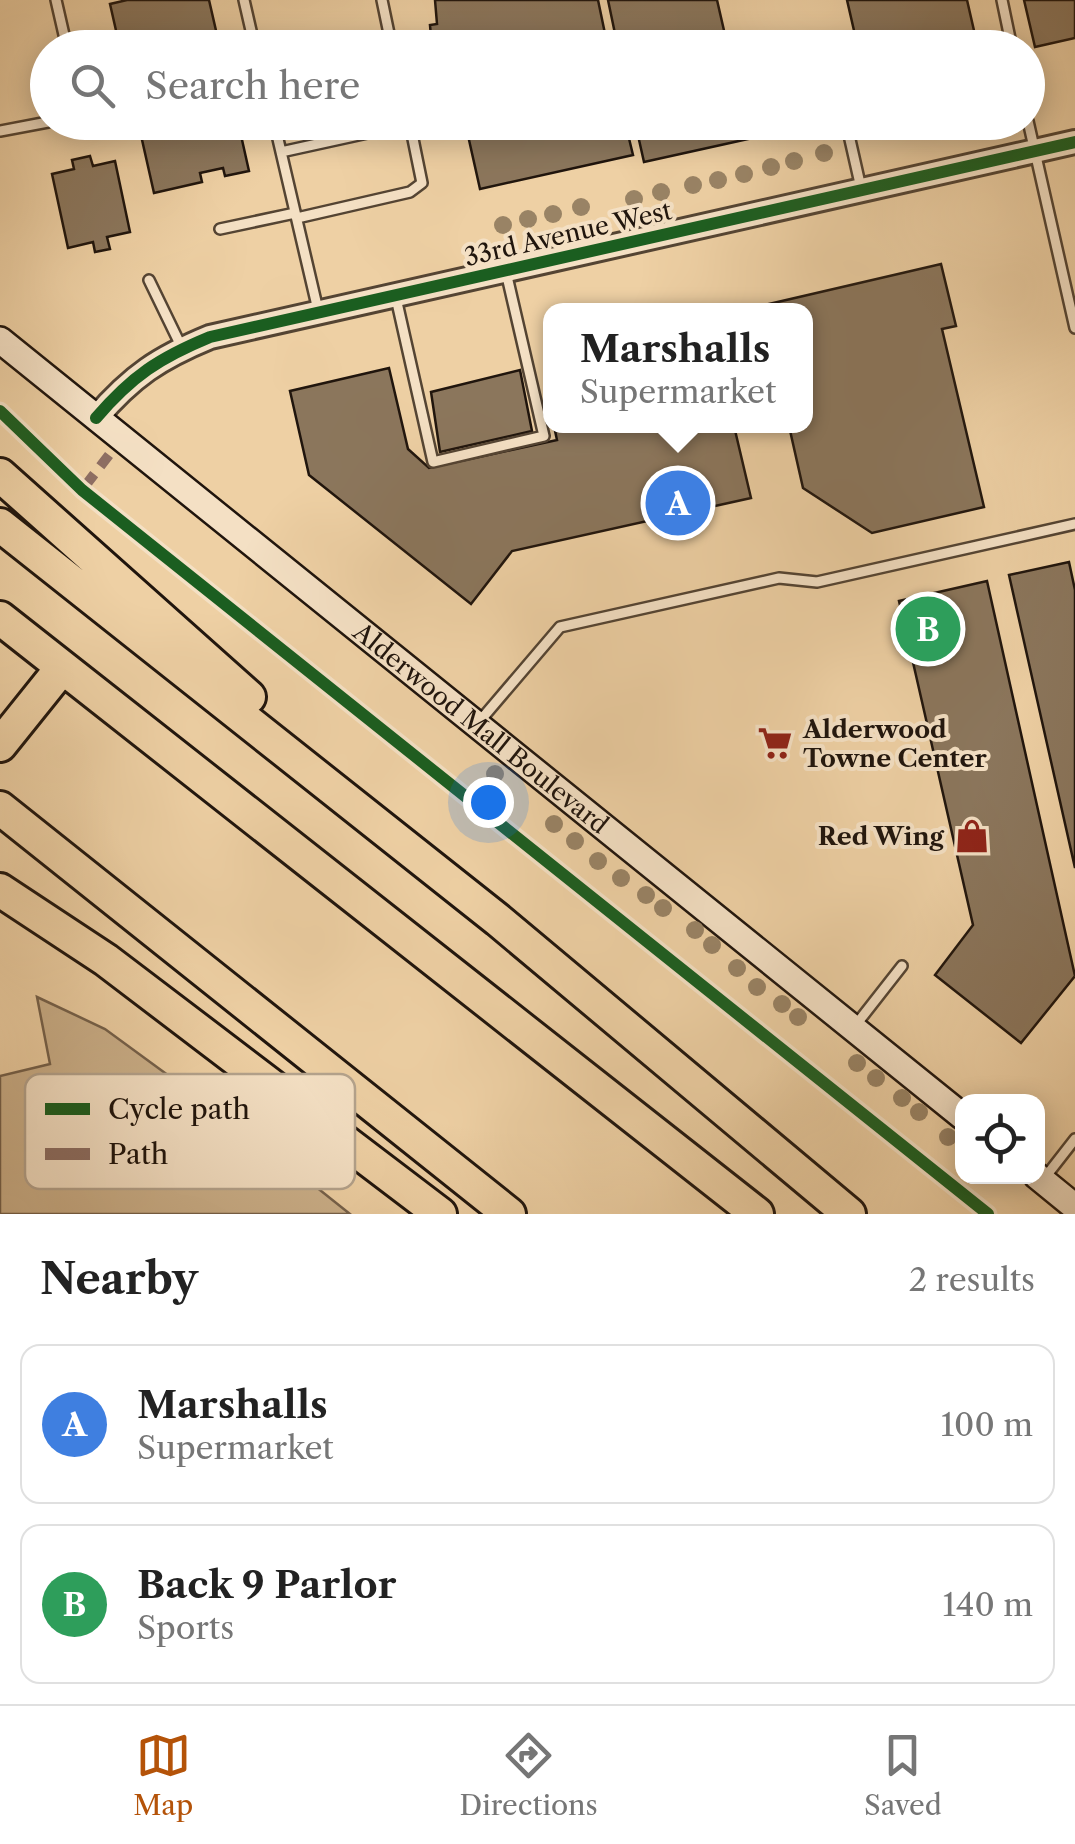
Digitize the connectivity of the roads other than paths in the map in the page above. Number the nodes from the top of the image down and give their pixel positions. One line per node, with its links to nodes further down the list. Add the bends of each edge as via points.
1 (56, 0): 5 (lane)
2 (244, 0): 6 (lane)
3 (382, 0): 7 (lane)
4 (1002, 0): 8 (lane)
5 (63, 30)
6 (251, 30)
7 (388, 30)
8 (1008, 30)
9 (30, 125): 10 (lane)
10 (0, 131)
11 (278, 140): 17 (lane)
12 (334, 140): 17 (lane)
13 (413, 140): 20 (lane, via 422,183 410,192)
14 (850, 140): 19 (lane)
15 (1032, 140): 18 (lane)
16 (1075, 142): 18 (street, 33rd Avenue West)
17 (281, 152): 20 (lane)
18 (1034, 152): 19 (street, 33rd Avenue West); 26 (lane)
19 (861, 191): 22 (street, 33rd Avenue West)
20 (296, 215): 21 (lane); 25 (lane)
21 (220, 229)
22 (506, 271): 24 (street, 33rd Avenue West); 30 (lane)
23 (149, 280): 28 (lane)
24 (396, 296): 25 (street, 33rd Avenue West); 31 (lane, via 433,462)
25 (318, 313): 28 (street, 33rd Avenue West)
26 (1075, 328)
27 (0, 340): 29 (main road, Alderwood Mall Boulevard)
28 (182, 348): 29 (street, 33rd Avenue West, via 138,373)
29 (96, 418): 37 (main road, Alderwood Mall Boulevard)
30 (543, 432)
31 (543, 433)
32 (0, 475): 41 (highway)
33 (0, 524): 41 (highway)
34 (1075, 524): 37 (lane, via 817,582 779,578 560,627)
35 (0, 618): 36 (highway)
36 (61, 669): 38 (highway); 55 (highway)
37 (477, 724): 43 (main road, Alderwood Mall Boulevard)
38 (0, 746)
39 (0, 808): 45 (highway)
40 (0, 890): 44 (highway, via 106,960)
41 (498, 920): 56 (highway)
42 (902, 966): 43 (lane)
43 (853, 1028): 47 (main road, Alderwood Mall Boulevard)
44 (256, 1074)
45 (333, 1074)
46 (355, 1091): 54 (highway)
47 (955, 1110)
48 (1075, 1139): 50 (lane)
49 (355, 1149): 53 (highway)
50 (1045, 1172)
51 (1045, 1184): 52 (main road)
52 (1075, 1208)
53 (440, 1214)
54 (509, 1214)
55 (757, 1214)
56 (850, 1214)

